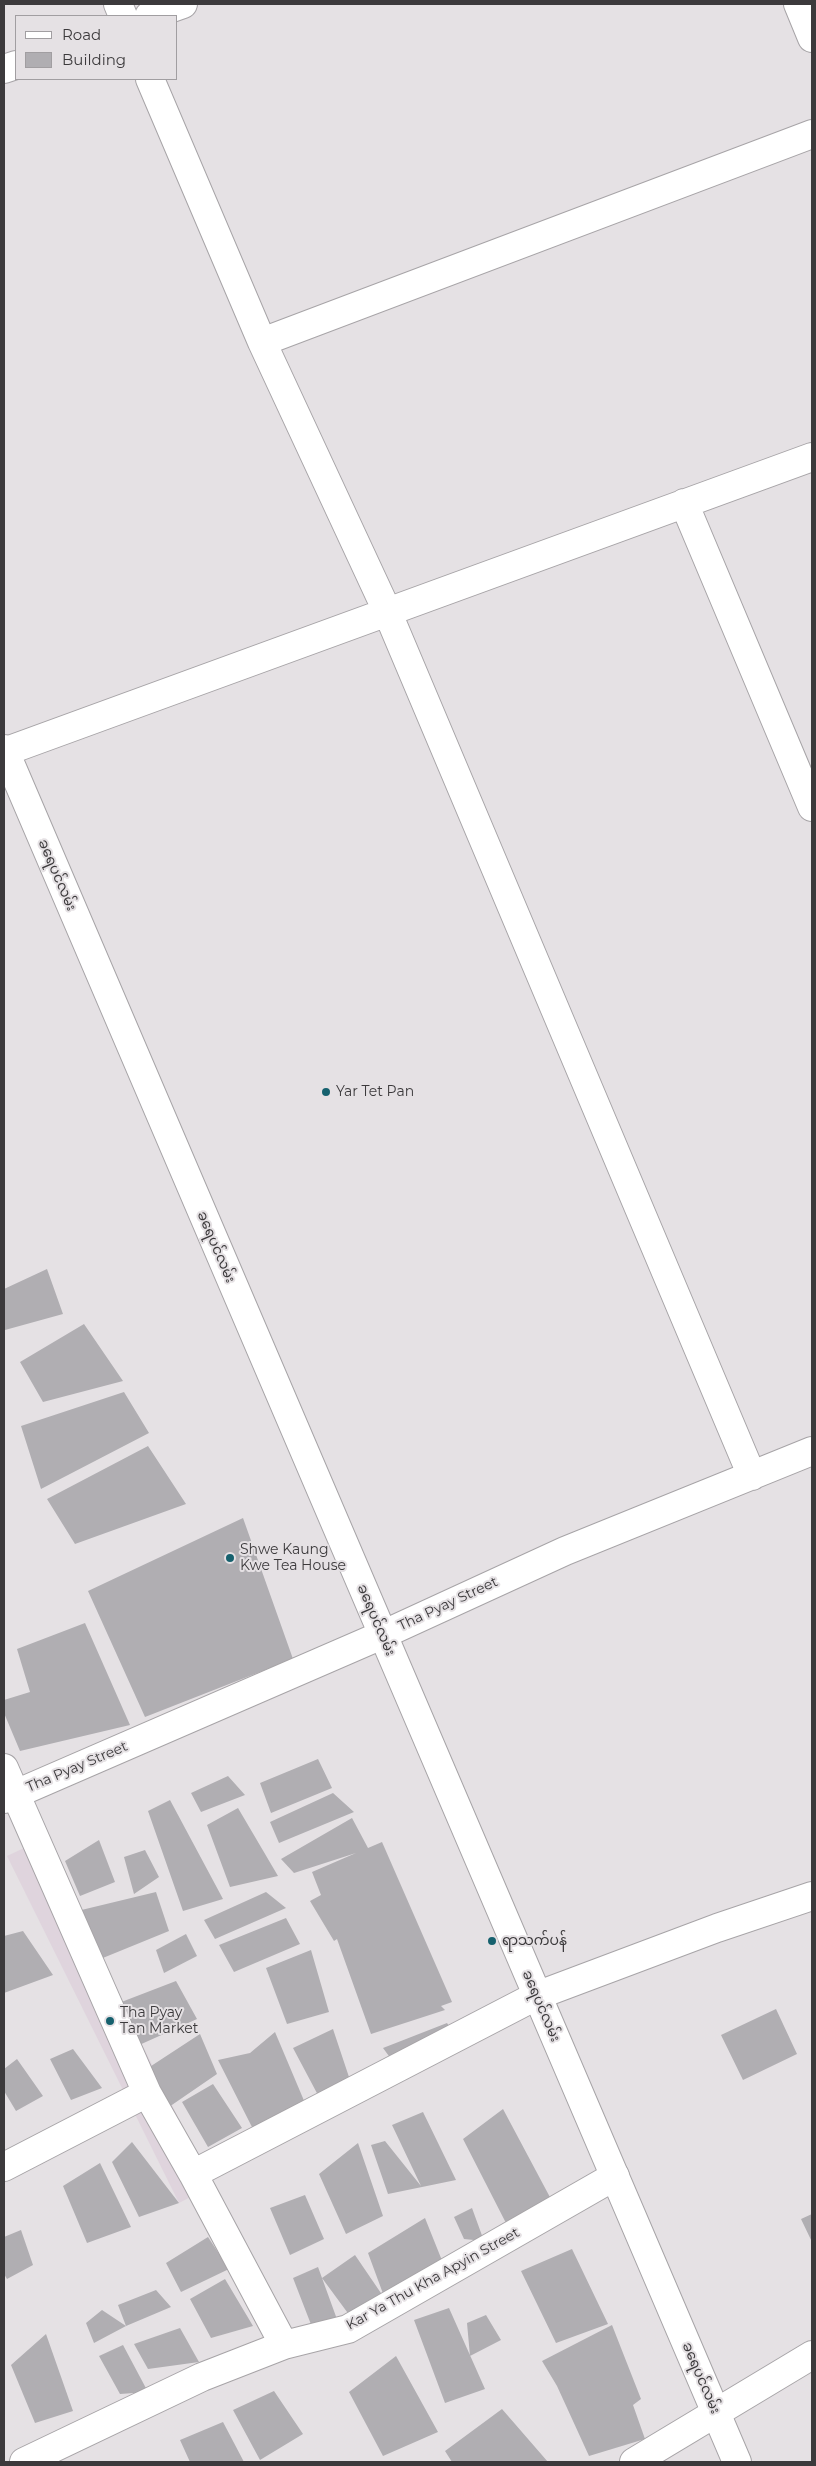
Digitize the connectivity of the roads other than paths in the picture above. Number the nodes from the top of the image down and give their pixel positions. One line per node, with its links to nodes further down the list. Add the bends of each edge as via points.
1 (183, 4): 3 (street)
2 (798, 4): 4 (street)
3 (152, 15)
4 (812, 38)
5 (150, 80): 7 (street)
6 (812, 134): 7 (street)
7 (262, 342): 10 (street)
8 (812, 457): 9 (street)
9 (684, 504): 10 (street); 12 (street)
10 (387, 611): 11 (street); 14 (street)
11 (4, 751): 15 (street, ခရေပင်လမ်း)
12 (812, 807)
13 (812, 1451): 14 (street, Tha Pyay Street)
14 (752, 1476): 15 (street, Tha Pyay Street, via 565,1550)
15 (382, 1635): 17 (street, Tha Pyay Street); 19 (street, ခရေပင်လမ်း)
16 (4, 1768): 17 (street)
17 (9, 1796): 20 (street)
18 (812, 1896): 19 (street)
19 (536, 1996): 22 (street); 23 (street, ခရေပင်လမ်း)
20 (147, 2093): 21 (street); 22 (street)
21 (4, 2167)
22 (193, 2174): 24 (street)
23 (615, 2176): 24 (street, Kar Ya Thu Kha Apyin Street, via 348,2329); 26 (street, ခရေပင်လမ်း)
24 (284, 2346): 27 (street, Kar Ya Thu Kha Apyin Street, via 202,2377)
25 (812, 2354): 26 (street)
26 (716, 2413): 28 (street); 29 (street, ခရေပင်လမ်း)
27 (24, 2462)
28 (634, 2462)
29 (737, 2462)

